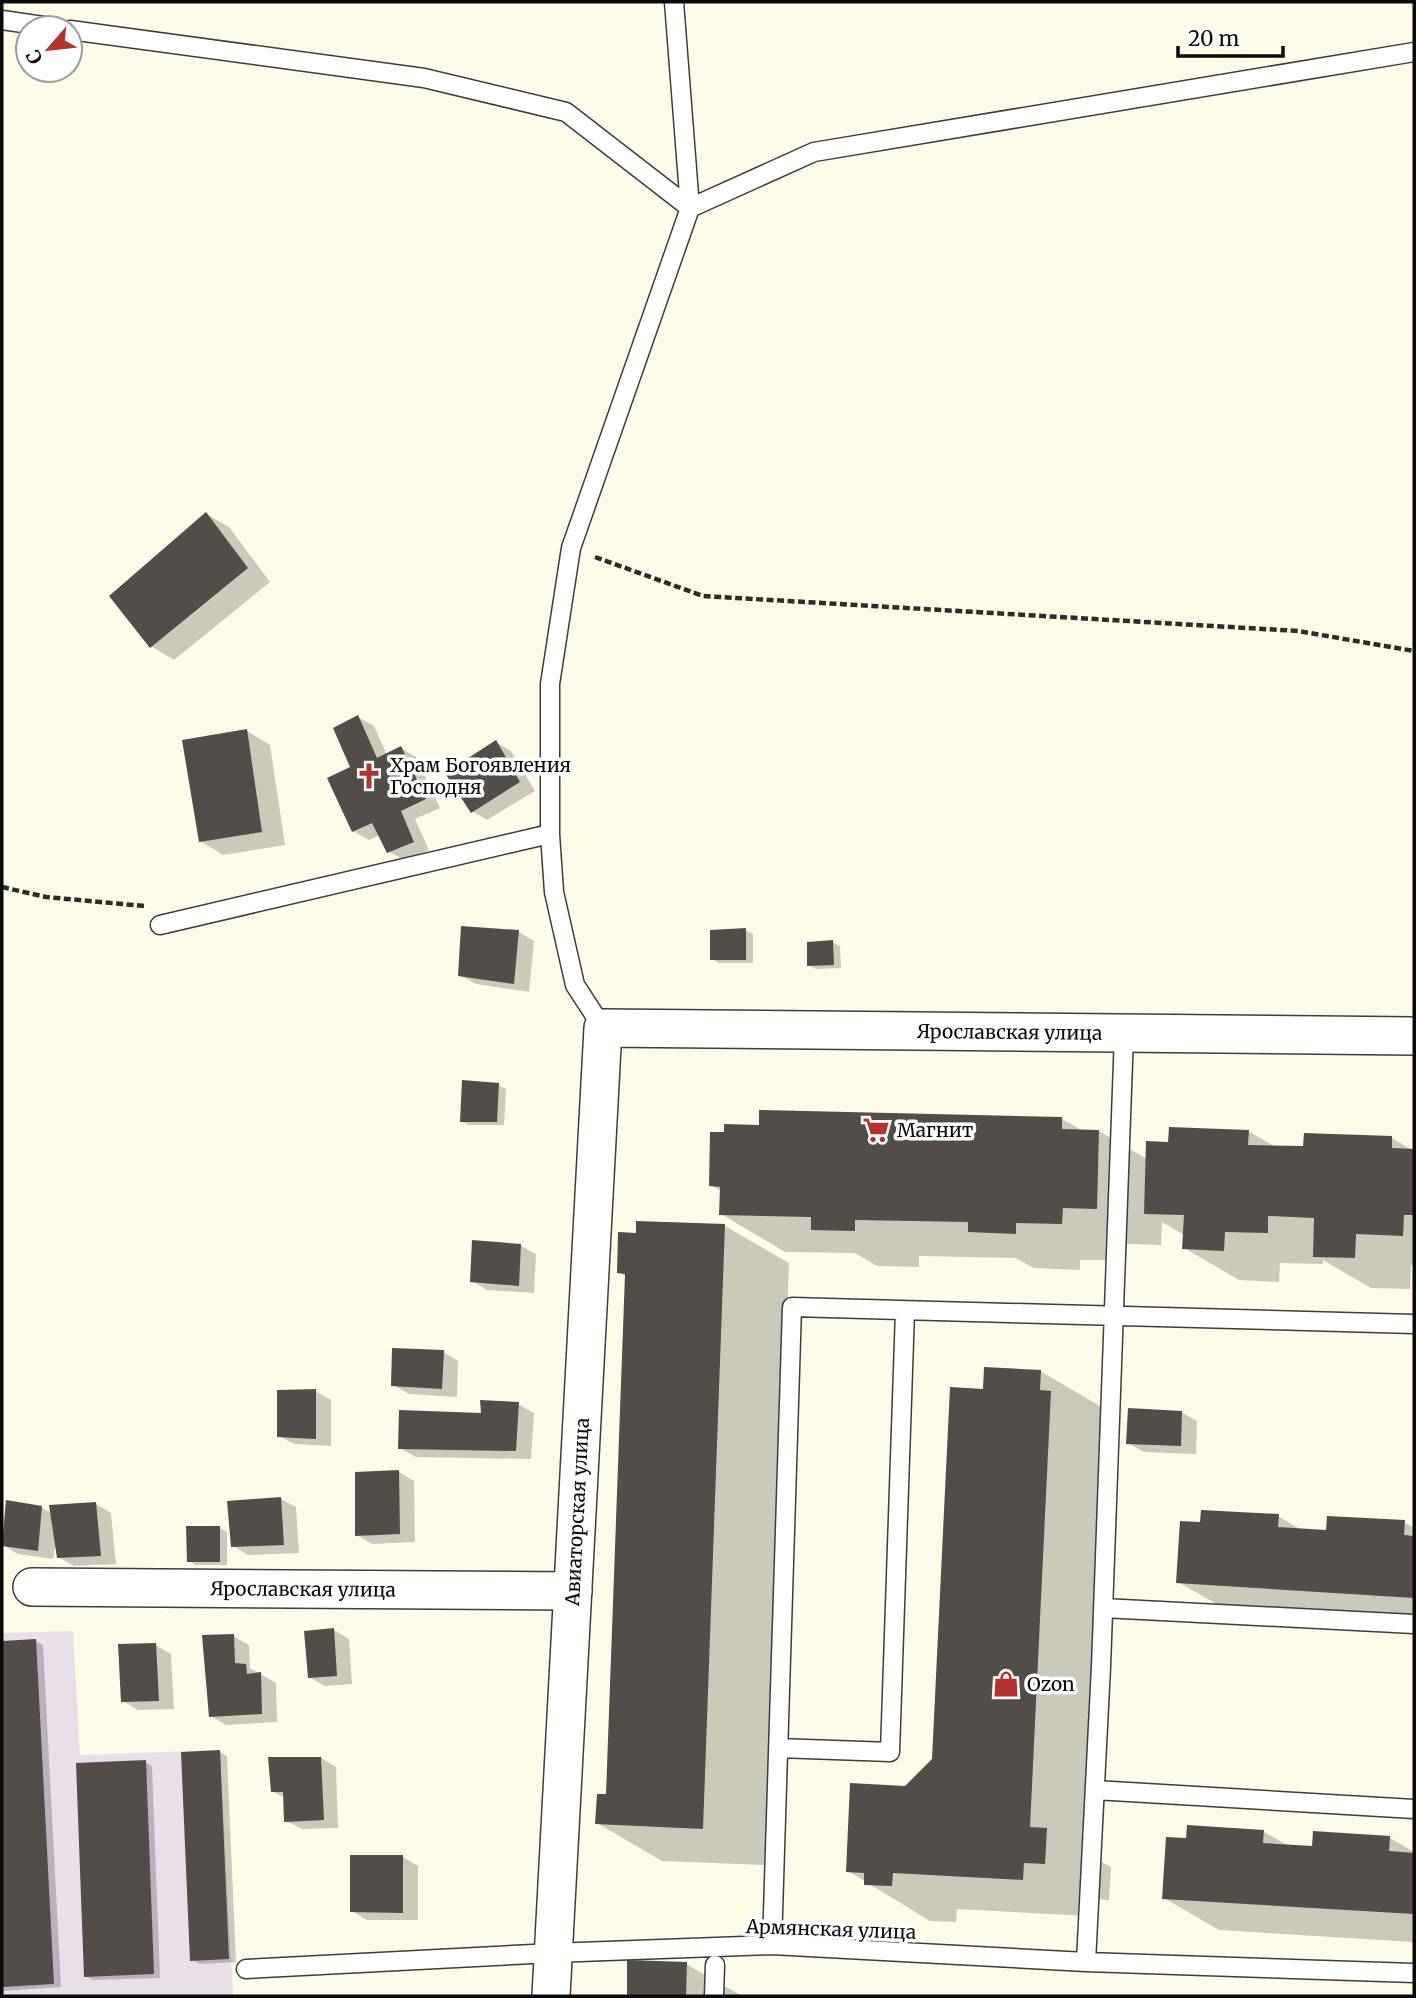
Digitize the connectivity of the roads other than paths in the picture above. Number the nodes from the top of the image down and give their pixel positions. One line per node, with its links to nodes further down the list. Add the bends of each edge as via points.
1 (674, 2): 4 (lane)
2 (84, 32): 4 (lane, via 424,78 566,112)
3 (1414, 52): 4 (lane, via 814,152)
4 (690, 208): 5 (lane, via 571,548 551,684)
5 (550, 834): 6 (lane); 7 (lane, via 554,892 575,985)
6 (160, 925)
7 (603, 1028): 8 (street, Ярославская улица); 14 (street, Авиаторская улица)
8 (1124, 1034): 9 (street, Ярославская улица); 11 (lane)
9 (1414, 1036)
10 (905, 1311): 11 (lane); 17 (lane, via 890,1752); 17 (lane, via 792,1307)
11 (1114, 1317): 12 (lane); 15 (lane)
12 (1414, 1324)
13 (32, 1587): 14 (street, Ярославская улица)
14 (573, 1591): 21 (street, Авиаторская улица)
15 (1103, 1608): 16 (lane); 18 (lane)
16 (1414, 1624)
17 (778, 1748): 20 (lane)
18 (1095, 1790): 19 (lane); 22 (lane)
19 (1414, 1809)
20 (772, 1945): 21 (lane, Армянская улица); 22 (lane, Армянская улица)
21 (552, 1953): 24 (lane, Армянская улица); 26 (street, Авиаторская улица)
22 (1086, 1962): 25 (lane, Армянская улица)
23 (715, 1965): 27 (lane)
24 (246, 1969)
25 (1414, 1973)
26 (551, 1996)
27 (714, 1996)

